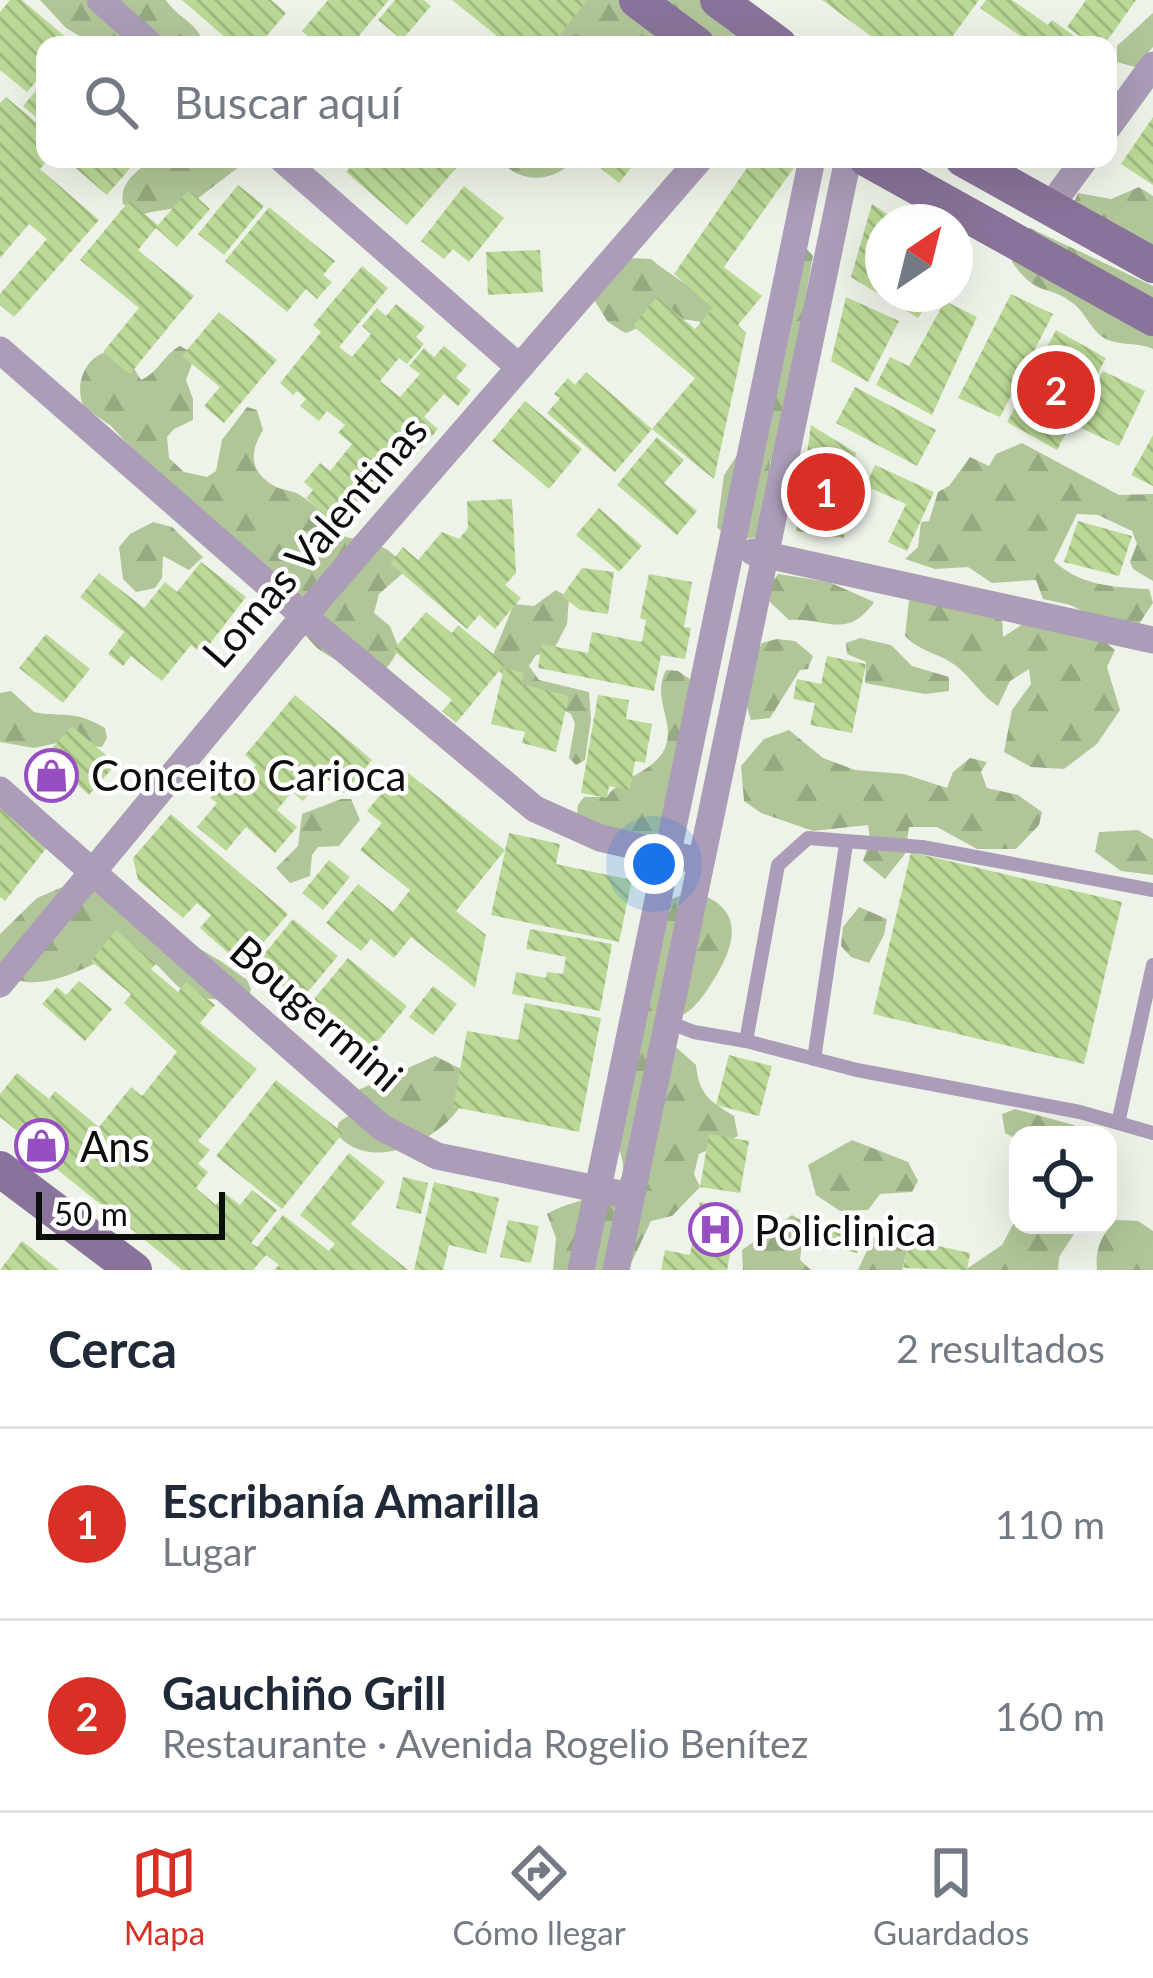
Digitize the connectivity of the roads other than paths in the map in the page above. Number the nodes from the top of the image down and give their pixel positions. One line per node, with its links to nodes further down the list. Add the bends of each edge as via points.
1 (100, 0): 4 (street)
2 (637, 0): 5 (street)
3 (738, 6): 6 (street)
4 (142, 36)
5 (686, 36)
6 (770, 36)
7 (1153, 65): 8 (street)
8 (1117, 115)
9 (291, 168): 20 (street)
10 (692, 168): 20 (street, Lomas Valentinas)
11 (810, 168): 21 (street)
12 (846, 168): 22 (street)
13 (883, 168): 18 (street)
14 (979, 168): 16 (street)
15 (1078, 168): 16 (street)
16 (1049, 208): 17 (street)
17 (1153, 265)
18 (1153, 318)
19 (0, 350): 23 (street)
20 (519, 367): 23 (street, Lomas Valentinas)
21 (731, 548): 22 (street); 27 (street)
22 (766, 554): 24 (street); 28 (street)
23 (304, 616): 27 (street, via 535,809 599,838); 29 (street, Lomas Valentinas)
24 (1153, 640)
25 (0, 790): 29 (street, Bougermini)
26 (846, 844): 30 (lane, via 922,848); 34 (lane, via 808,838 778,865); 35 (lane)
27 (670, 855): 28 (street); 39 (street)
28 (702, 861): 33 (street)
29 (91, 869): 32 (street, Lomas Valentinas); 39 (street, Bougermini, via 381,1126 436,1156)
30 (1153, 890)
31 (1153, 965): 36 (lane)
32 (0, 983)
33 (668, 1022): 34 (lane); 40 (street)
34 (746, 1041): 35 (lane)
35 (814, 1060): 36 (lane)
36 (1118, 1123): 37 (lane)
37 (1153, 1133)
38 (0, 1169): 41 (street)
39 (600, 1190): 40 (street, Bougermini); 42 (street)
40 (632, 1196): 43 (street)
41 (134, 1270)
42 (581, 1270)
43 (616, 1270)

